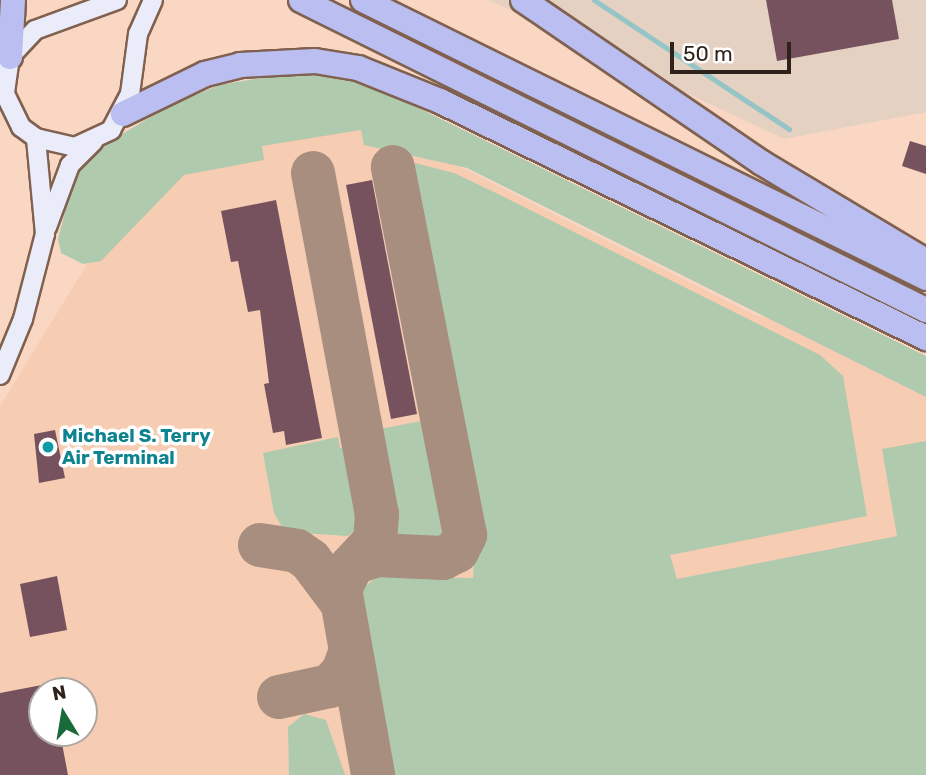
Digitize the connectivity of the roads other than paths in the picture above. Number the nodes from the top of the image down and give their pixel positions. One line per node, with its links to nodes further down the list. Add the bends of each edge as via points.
1 (13, 0): 7 (highway)
2 (117, 0): 7 (main road, via 35,30)
3 (153, 0): 8 (main road, via 138,34)
4 (301, 0): 14 (highway)
5 (363, 0): 13 (highway)
6 (523, 0): 12 (highway, via 762,163)
7 (10, 57): 9 (main road, via 5,75 8,103 21,127)
8 (123, 114): 10 (main road); 15 (highway, via 205,75 240,65 315,61 358,68 440,101)
9 (36, 138): 10 (main road, via 75,146); 11 (main road)
10 (94, 141): 11 (main road, via 70,165)
11 (45, 233): 16 (main road, via 23,318)
12 (926, 261)
13 (926, 278)
14 (926, 310)
15 (926, 338)
16 (0, 375)

